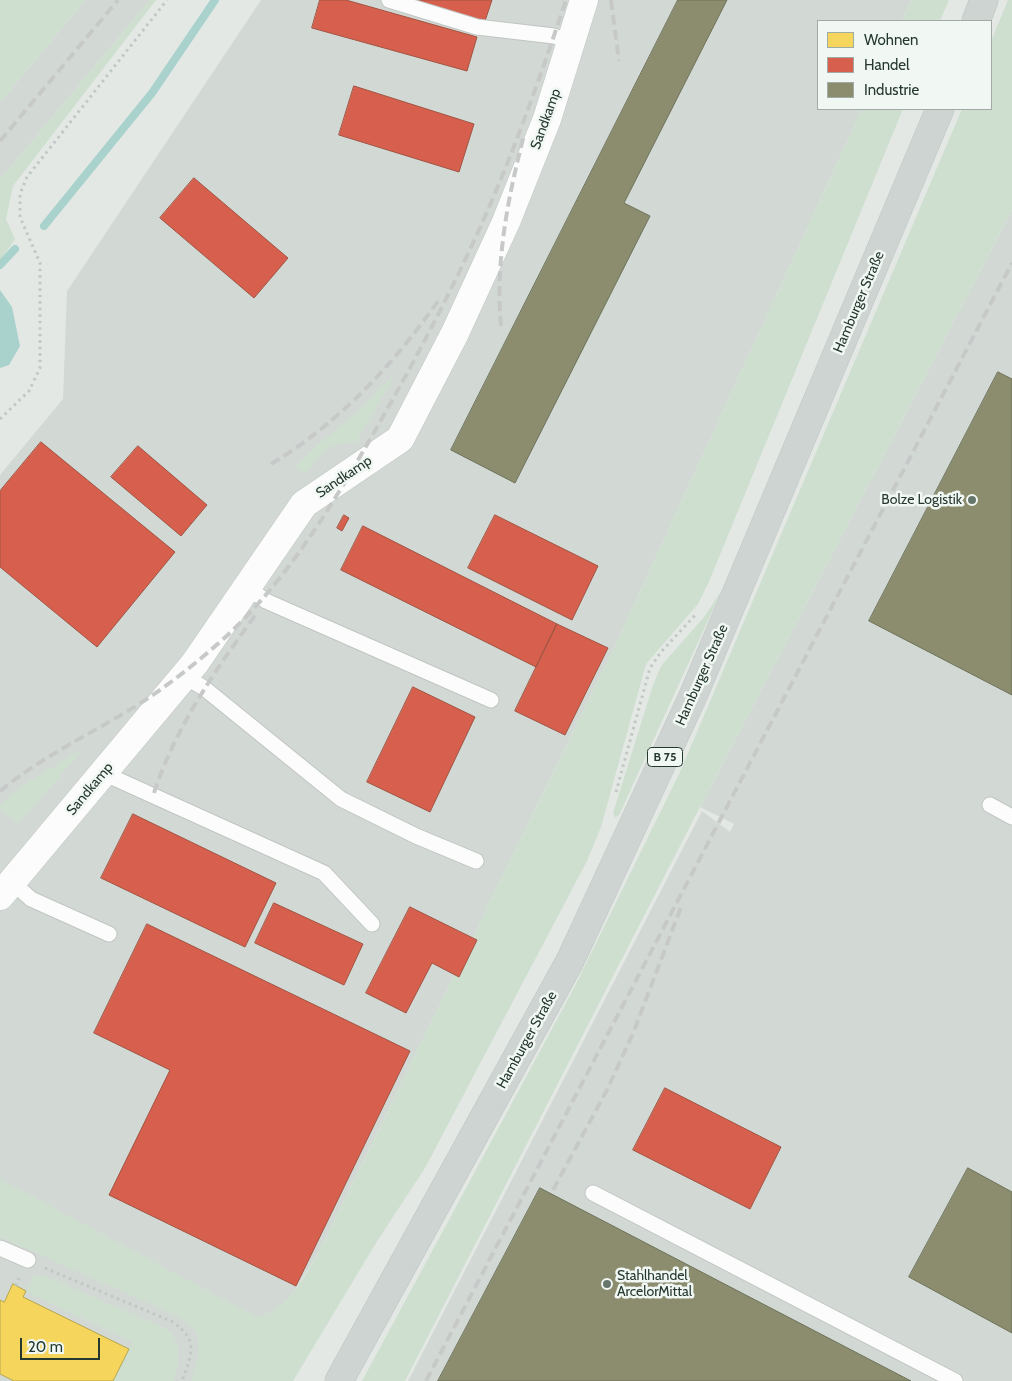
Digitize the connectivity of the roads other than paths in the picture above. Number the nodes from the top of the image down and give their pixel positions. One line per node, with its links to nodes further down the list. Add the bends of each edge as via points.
1 (389, 0): 5 (lane, via 477,26 554,36)
2 (584, 0): 5 (street, Sandkamp)
3 (984, 0): 4 (main road)
4 (976, 20)
5 (571, 42): 7 (street, Sandkamp, via 547,119 506,222 455,334 400,439 304,504)
6 (940, 110): 20 (main road, Hamburger Straße / B 75, via 697,687 570,961)
7 (247, 586): 8 (street, Sandkamp); 9 (lane, via 266,600)
8 (184, 676): 10 (street, Sandkamp); 13 (lane, via 204,688 341,799)
9 (491, 700)
10 (103, 773): 14 (street, Sandkamp); 15 (lane, via 324,874)
11 (990, 805): 12 (lane)
12 (1012, 817)
13 (476, 862)
14 (6, 889): 16 (lane)
15 (372, 924)
16 (109, 934)
17 (593, 1193): 21 (lane)
18 (0, 1248): 19 (lane)
19 (28, 1260)
20 (339, 1381)
21 (955, 1381)

